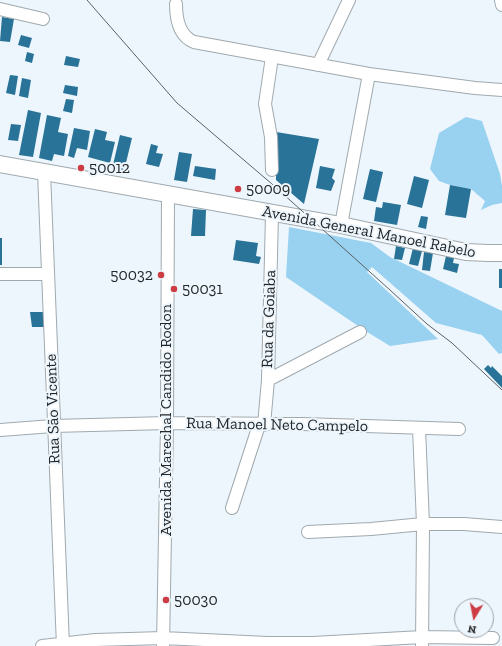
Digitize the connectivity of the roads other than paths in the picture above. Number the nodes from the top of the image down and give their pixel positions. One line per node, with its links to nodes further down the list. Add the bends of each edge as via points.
1 (349, 0): 8 (street)
2 (501, 0): 4 (street)
3 (173, 1): 7 (street, via 180,28 187,39)
4 (502, 5)
5 (0, 9): 6 (street)
6 (43, 19)
7 (272, 57): 8 (street); 12 (street, via 265,104 271,137)
8 (318, 65): 9 (street)
9 (369, 74): 10 (street); 16 (street)
10 (502, 90)
11 (0, 164): 13 (main road, Avenida General Manoel Rabelo)
12 (272, 170)
13 (44, 172): 14 (main road, Avenida General Manoel Rabelo); 19 (street, Rua São Vicente)
14 (168, 194): 15 (main road, Avenida General Manoel Rabelo); 22 (street, Avenida Marechal Candido Rodon)
15 (272, 214): 16 (main road, Avenida General Manoel Rabelo); 21 (street, Rua da Goiaba)
16 (341, 225): 17 (main road, Avenida General Manoel Rabelo, via 466,252)
17 (502, 253)
18 (0, 274): 19 (street)
19 (47, 274): 24 (street, Rua São Vicente)
20 (360, 332): 21 (street)
21 (268, 380): 23 (street, Rua da Goiaba)
22 (167, 423): 23 (street, Rua Manoel Neto Campelo); 24 (street, Rua Manoel Neto Campelo); 34 (street, Avenida Marechal Candido Rodon)
23 (262, 425): 25 (street, Rua Manoel Neto Campelo); 28 (street, Rua da Goiaba)
24 (53, 426): 27 (street, Rua Manoel Neto Campelo); 35 (street, Rua São Vicente)
25 (419, 428): 26 (street, Rua Manoel Neto Campelo); 29 (street)
26 (458, 428)
27 (0, 430)
28 (232, 508)
29 (423, 524): 30 (street); 31 (street); 33 (street)
30 (502, 527)
31 (308, 532)
32 (493, 638): 33 (street)
33 (422, 641): 34 (street)
34 (163, 642): 35 (street, via 95,640)
35 (62, 645): 36 (street)
36 (42, 646)

